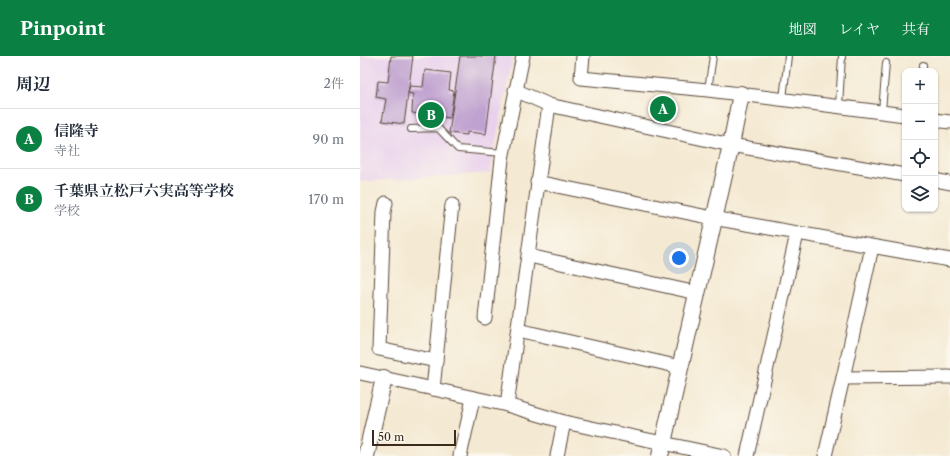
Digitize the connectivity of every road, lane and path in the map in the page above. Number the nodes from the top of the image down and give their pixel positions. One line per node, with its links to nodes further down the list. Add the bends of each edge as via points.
1 (523, 56): 7 (street)
2 (583, 56): 8 (street, via 581,78)
3 (713, 56): 8 (lane)
4 (788, 56): 10 (lane)
5 (842, 56): 12 (lane)
6 (886, 63): 13 (lane)
7 (515, 90): 11 (street); 19 (street)
8 (708, 90): 9 (street)
9 (741, 94): 10 (street); 18 (street)
10 (783, 99): 12 (street)
11 (549, 105): 18 (street); 22 (street)
12 (839, 105): 13 (street)
13 (882, 112): 14 (street)
14 (902, 115)
15 (938, 120): 16 (street)
16 (950, 122)
17 (411, 128): 19 (lane, via 438,128 458,149)
18 (731, 145): 20 (street); 26 (street)
19 (503, 152): 32 (street)
20 (902, 174)
21 (938, 181): 23 (street)
22 (537, 182): 26 (street); 29 (street)
23 (950, 183)
24 (386, 203): 34 (street, via 379,349)
25 (452, 205): 34 (street)
26 (713, 218): 27 (street); 31 (street)
27 (797, 234): 28 (street); 49 (street)
28 (872, 247): 30 (street); 39 (street)
29 (529, 256): 31 (street); 33 (street)
30 (950, 260)
31 (697, 293): 35 (street)
32 (485, 318)
33 (518, 330): 35 (street); 42 (street)
34 (436, 361): 40 (street)
35 (680, 367): 44 (street)
36 (360, 373): 38 (street)
37 (950, 377): 39 (street)
38 (384, 378): 40 (street); 45 (street)
39 (843, 378): 50 (street)
40 (433, 389): 41 (street)
41 (473, 399): 42 (street); 46 (street)
42 (507, 405): 43 (street)
43 (564, 422): 44 (street); 47 (street)
44 (662, 449): 48 (street)
45 (366, 456)
46 (460, 456)
47 (556, 456)
48 (724, 456)
49 (747, 456)
50 (825, 456)

